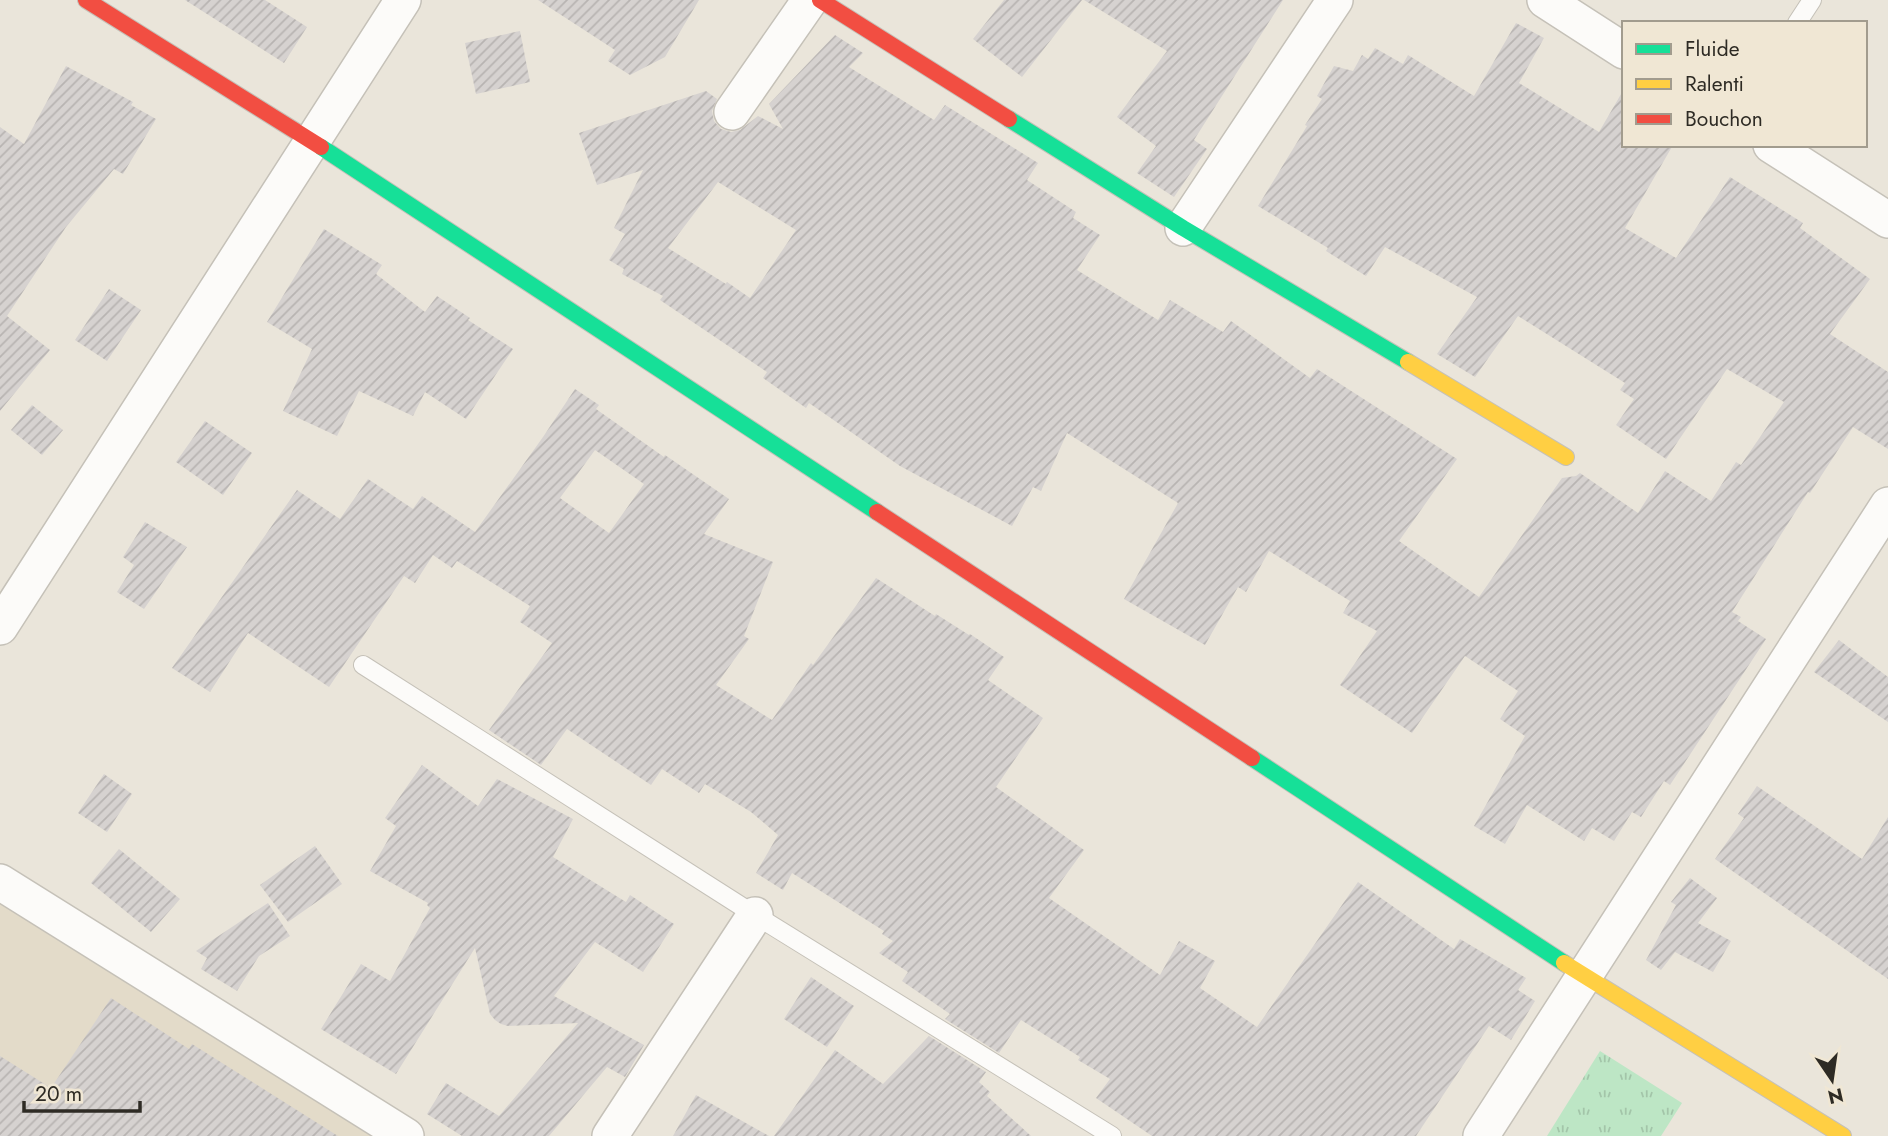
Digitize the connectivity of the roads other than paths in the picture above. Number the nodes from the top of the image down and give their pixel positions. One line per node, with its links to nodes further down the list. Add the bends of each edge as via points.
1 (86, 0): 11 (street)
2 (403, 0): 11 (street)
3 (810, 0): 10 (street)
4 (820, 0): 14 (street)
5 (1335, 0): 14 (street)
6 (1545, 0): 9 (street)
7 (1812, 0): 8 (lane)
8 (1798, 21)
9 (1622, 50)
10 (732, 112)
11 (312, 141): 17 (street); 21 (street)
12 (1774, 147): 13 (street)
13 (1888, 220)
14 (1183, 228): 15 (street)
15 (1566, 457)
16 (1888, 505): 21 (street)
17 (0, 627)
18 (363, 665): 20 (lane)
19 (0, 882): 22 (street)
20 (755, 915): 23 (street); 24 (lane)
21 (1584, 976): 25 (street); 26 (street)
22 (406, 1136)
23 (610, 1136)
24 (1112, 1136)
25 (1481, 1136)
26 (1843, 1136)

